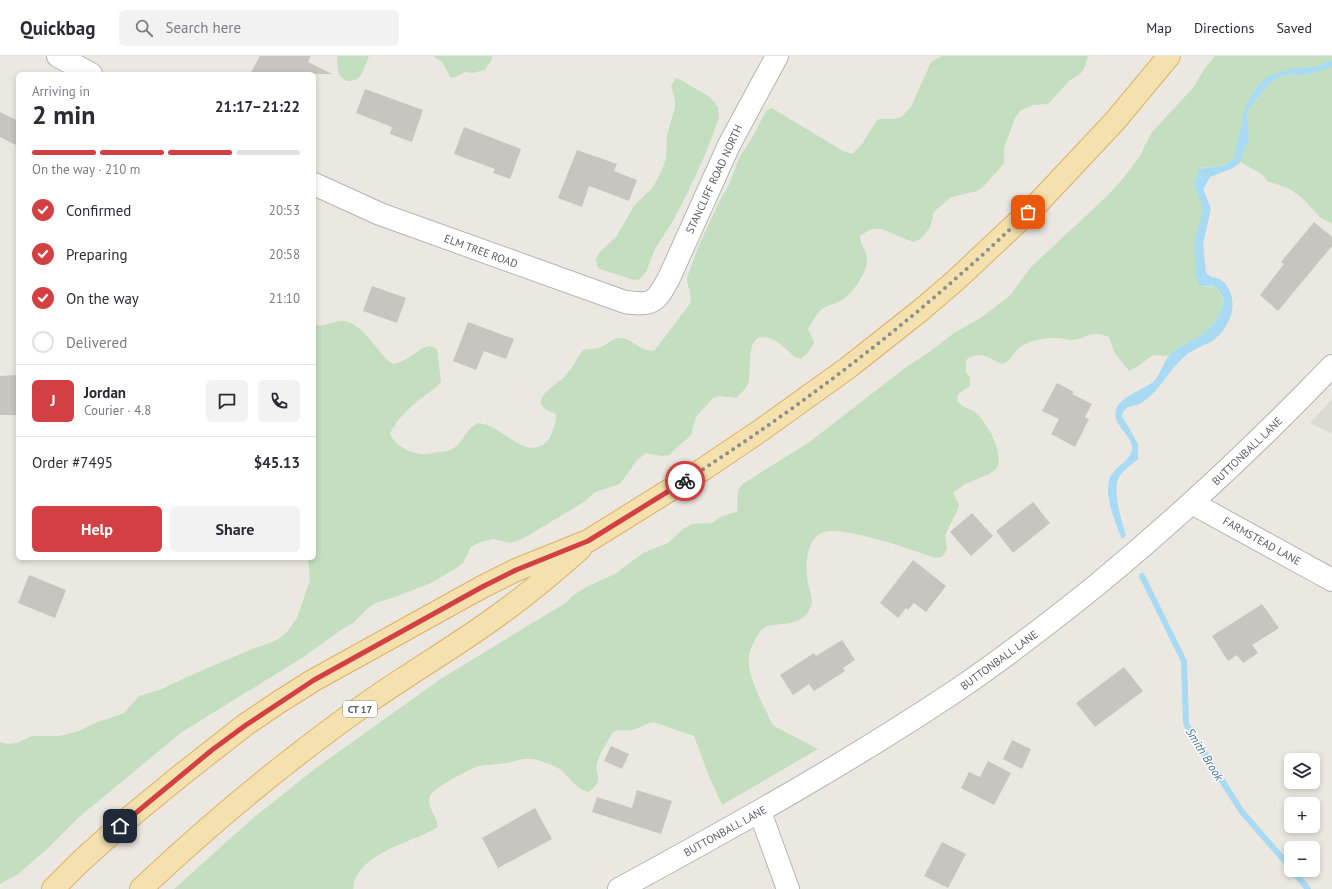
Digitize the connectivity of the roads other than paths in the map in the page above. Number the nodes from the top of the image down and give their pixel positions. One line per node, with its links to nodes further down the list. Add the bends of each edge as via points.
1 (58, 56): 4 (street)
2 (777, 56): 6 (street, STANCLIFF ROAD NORTH, via 729,145 669,278)
3 (1169, 56): 9 (main road, CT 17, via 1115,120 1038,203 921,310 849,367 757,433)
4 (87, 72)
5 (316, 185): 6 (street, ELM TREE ROAD, via 380,214 624,302)
6 (652, 302)
7 (1332, 366): 8 (street, BUTTONBALL LANE)
8 (1192, 503): 10 (street, FARMSTEAD LANE); 11 (street, BUTTONBALL LANE, via 1055,619 956,692)
9 (588, 541): 12 (main road, CT 17, via 516,570 482,587 279,702 218,746 130,817); 13 (main road, CT 17, via 560,567 499,615 370,701 276,771 214,822)
10 (1332, 580)
11 (760, 812): 14 (street, BUTTONBALL LANE); 15 (street)
12 (53, 889)
13 (141, 889)
14 (619, 889)
15 (788, 889)

